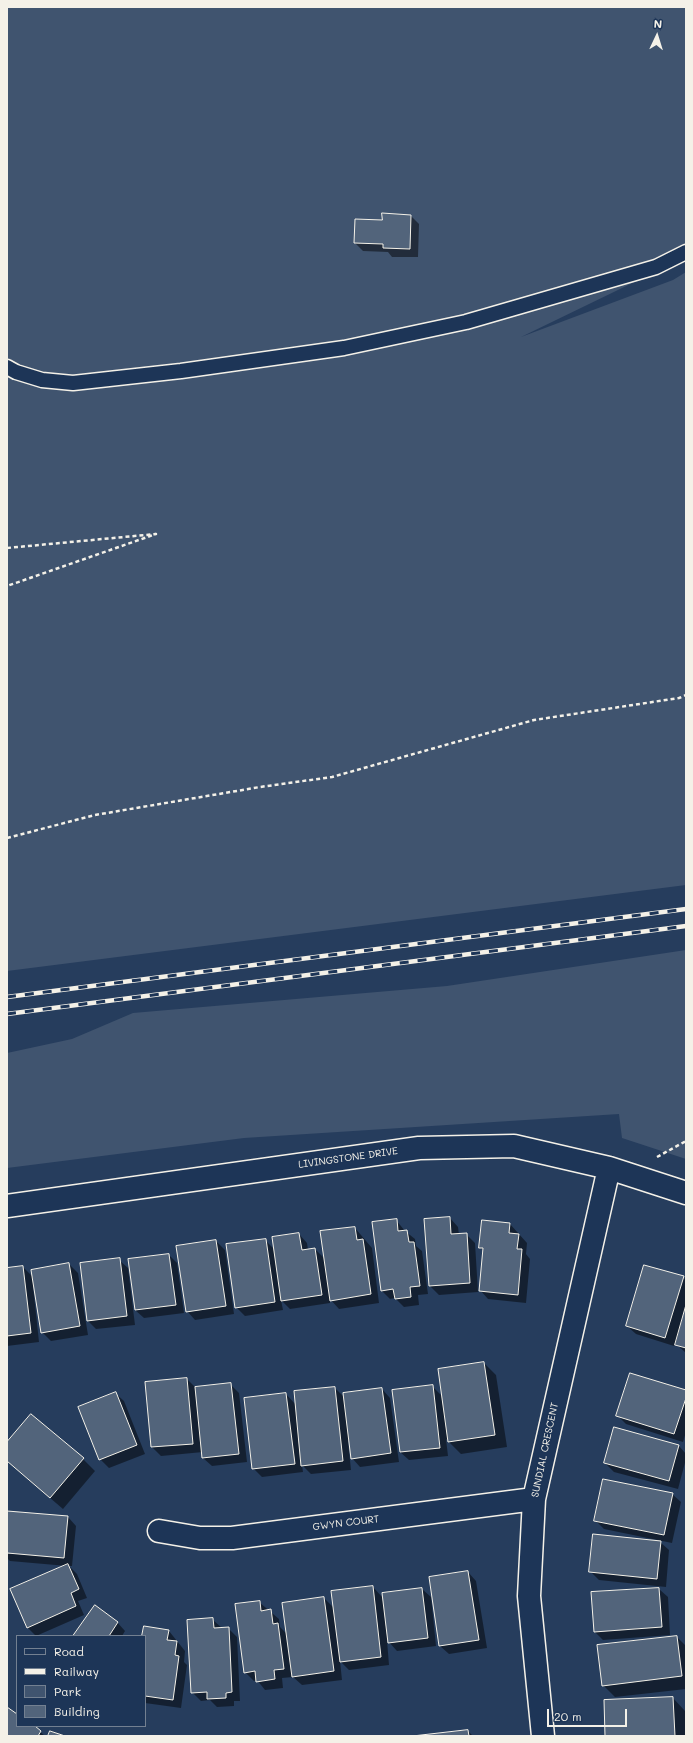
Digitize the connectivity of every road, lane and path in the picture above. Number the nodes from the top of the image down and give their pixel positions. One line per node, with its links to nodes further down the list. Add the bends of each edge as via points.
1 (686, 252): 2 (lane, via 656,267 466,322 344,348 73,383 42,380)
2 (7, 368)
3 (7, 548): 4 (path, via 156,534)
4 (7, 586)
5 (686, 695): 6 (path, via 534,720 332,778 260,787 95,815)
6 (7, 838)
7 (609, 1168): 8 (street, LIVINGSTONE DRIVE); 9 (street, LIVINGSTONE DRIVE, via 514,1146 419,1148); 10 (street, SUNDIAL CRESCENT)
8 (686, 1193)
9 (7, 1206)
10 (534, 1499): 11 (street, GWYN COURT, via 232,1538 200,1538); 12 (street, SUNDIAL CRESCENT, via 529,1596)
11 (159, 1531)
12 (543, 1736)

